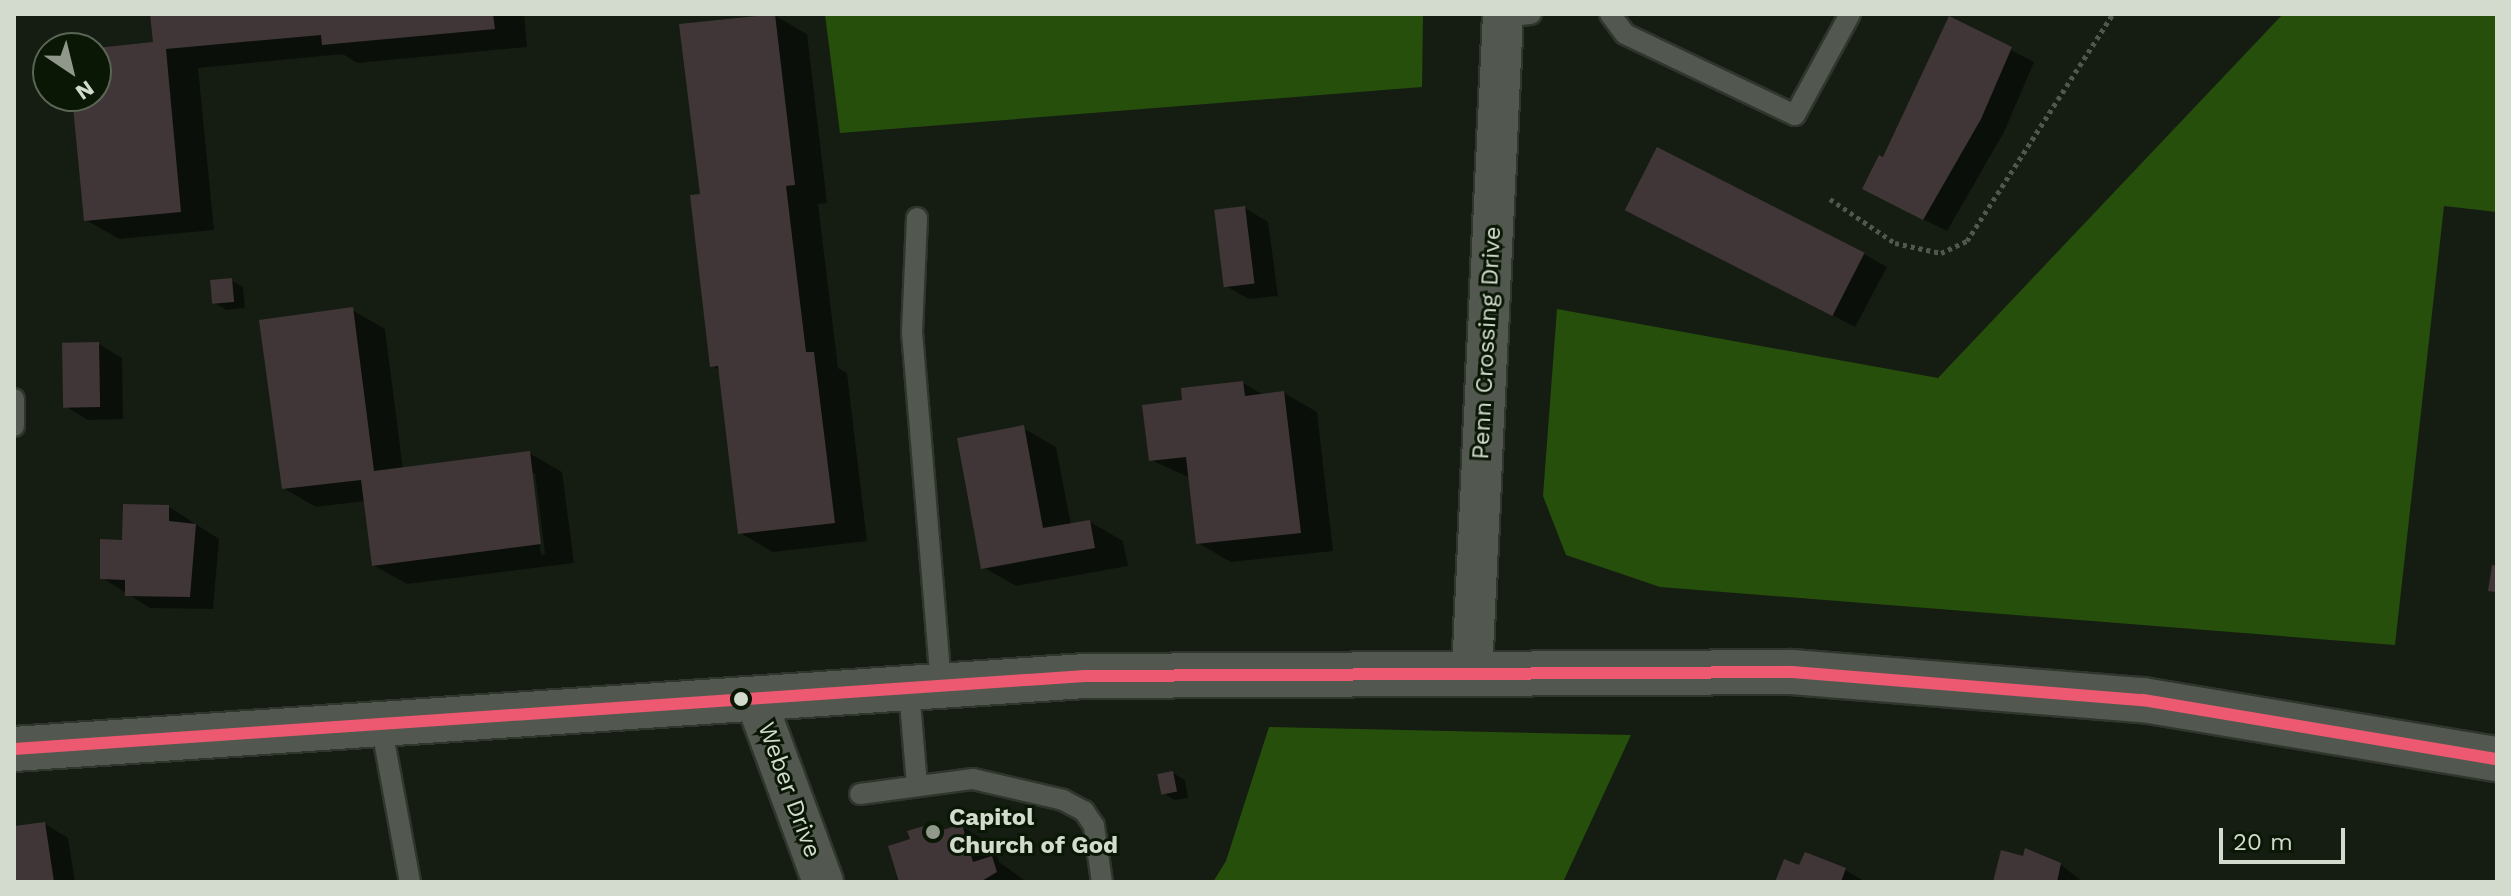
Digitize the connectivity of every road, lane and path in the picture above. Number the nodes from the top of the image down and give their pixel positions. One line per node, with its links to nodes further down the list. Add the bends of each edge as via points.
1 (1610, 14): 2 (lane, via 1625,34 1795,115)
2 (1850, 14)
3 (2113, 14): 5 (path, via 1967,241 1941,253 1895,243)
4 (1512, 15): 9 (street, Penn Crossing Drive)
5 (1830, 199)
6 (917, 218): 10 (lane, via 912,332)
7 (14, 399): 8 (lane)
8 (14, 426)
9 (1472, 672): 10 (main road, via 1085,676); 14 (main road, via 1792,672 2143,700)
10 (925, 689): 11 (main road); 15 (lane)
11 (755, 698): 12 (main road); 18 (street, Weber Drive)
12 (381, 724): 13 (main road); 17 (lane)
13 (14, 749)
14 (2497, 759)
15 (917, 785): 16 (lane); 19 (lane, via 973,779 1063,800 1084,811 1094,826)
16 (860, 794)
17 (410, 882)
18 (823, 882)
19 (1102, 882)

